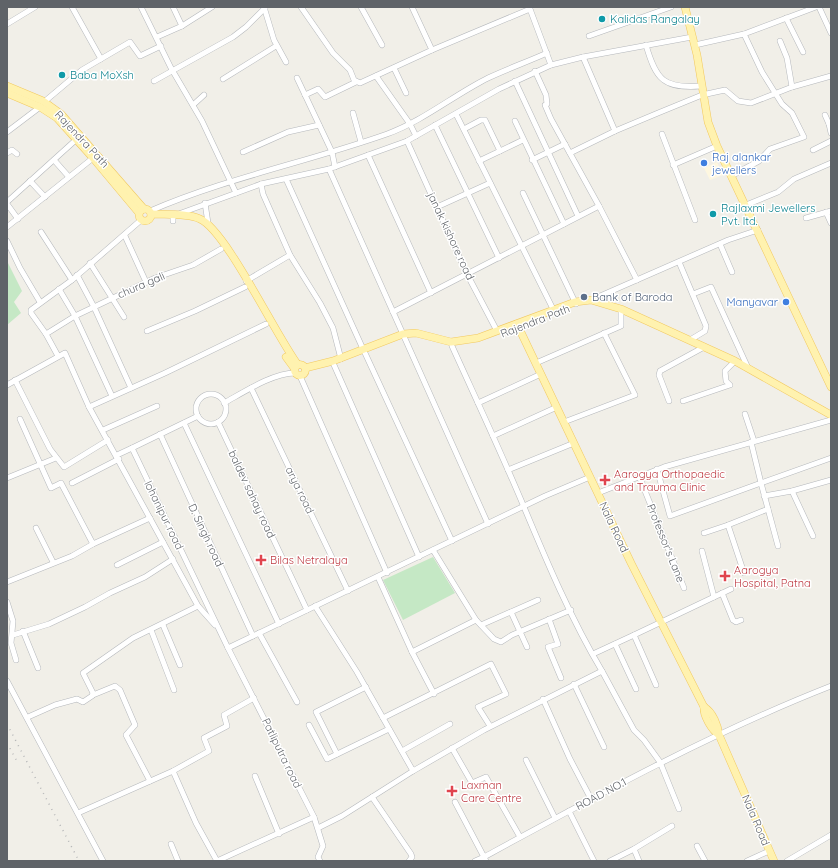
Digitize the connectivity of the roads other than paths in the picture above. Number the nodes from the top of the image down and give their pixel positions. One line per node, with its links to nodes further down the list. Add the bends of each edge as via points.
1 (35, 7): 15 (street)
2 (72, 7): 32 (street)
3 (141, 7): 20 (street)
4 (173, 7): 16 (street)
5 (212, 7): 16 (street)
6 (361, 7): 23 (street)
7 (412, 7): 28 (street)
8 (671, 7): 19 (street)
9 (685, 7): 21 (main road)
10 (817, 7): 14 (street); 17 (street)
11 (264, 8): 27 (street); 36 (street, via 246,27 233,36)
12 (304, 8): 44 (street, via 333,53 350,70)
13 (530, 8): 28 (street); 30 (street)
14 (786, 18): 18 (street); 29 (street)
15 (7, 24)
16 (182, 26): 20 (street)
17 (831, 33)
18 (744, 34): 25 (street); 50 (street)
19 (590, 36)
20 (157, 37): 26 (street)
21 (692, 37): 24 (street); 25 (main road)
22 (780, 41): 47 (street, via 787,58)
23 (382, 45)
24 (646, 45): 31 (street); 46 (street, via 658,76 680,87)
25 (695, 45): 46 (main road)
26 (161, 46): 32 (street, via 140,56 130,42); 36 (street)
27 (276, 46): 33 (street); 41 (street)
28 (432, 50): 35 (street)
29 (803, 52)
30 (547, 53): 34 (street); 60 (street, via 488,78)
31 (583, 56): 34 (street); 65 (street)
32 (101, 59): 54 (street, via 82,70)
33 (286, 62)
34 (551, 65): 37 (street)
35 (394, 68): 38 (street); 49 (street)
36 (173, 70): 42 (street); 55 (street)
37 (535, 71): 43 (street); 75 (street, via 546,95 545,105)
38 (376, 76): 44 (street); 60 (street)
39 (831, 76): 47 (street)
40 (297, 78): 52 (street)
41 (224, 79)
42 (154, 81)
43 (515, 81): 57 (street); 81 (street)
44 (356, 82): 52 (street, via 325,97 318,89)
45 (7, 86): 54 (main road, Rajendra Path)
46 (701, 86): 53 (main road)
47 (792, 87): 50 (street)
48 (7, 93): 54 (main road, Rajendra Path)
49 (406, 93)
50 (775, 93): 53 (street, via 751,103 738,101 726,90); 94 (street, via 792,113 804,137 770,149 759,161)
51 (204, 95): 55 (street)
52 (305, 95): 62 (street)
53 (702, 95): 65 (street); 76 (main road)
54 (42, 104): 66 (street); 70 (main road, Rajendra Path)
55 (193, 104): 98 (street)
56 (353, 113): 74 (street)
57 (456, 114): 63 (street); 64 (street)
58 (825, 115): 61 (street)
59 (515, 121): 72 (street)
60 (410, 124): 69 (street); 74 (street)
61 (830, 124): 67 (street)
62 (319, 125): 79 (street, via 288,132); 80 (street)
63 (435, 125): 69 (street); 102 (street)
64 (464, 129): 78 (street, via 485,120); 89 (street)
65 (615, 131): 83 (street)
66 (7, 132)
67 (831, 133)
68 (662, 134): 91 (street)
69 (416, 136): 71 (street)
70 (78, 137): 86 (main road, Rajendra Path); 87 (street); 111 (main road, Rajendra Path)
71 (407, 140): 85 (street); 109 (street, janak kishore road)
72 (523, 140): 78 (street); 88 (street)
73 (831, 141): 77 (street)
74 (361, 142): 80 (street)
75 (565, 144): 81 (street); 83 (street)
76 (717, 146): 91 (street); 94 (main road)
77 (813, 150)
78 (500, 151): 89 (street)
79 (243, 152)
80 (332, 152): 92 (street); 98 (street)
81 (548, 152): 88 (street); 112 (street)
82 (7, 153): 84 (street, via 12,150)
83 (570, 153): 108 (street)
84 (17, 154)
85 (368, 155): 92 (street); 141 (street)
86 (93, 158): 95 (street); 111 (main road, Rajendra Path)
87 (54, 160): 95 (street); 97 (street)
88 (532, 160): 119 (street)
89 (480, 161): 99 (street)
90 (831, 163): 107 (street, via 794,179 778,192)
91 (674, 165): 116 (street)
92 (336, 167): 93 (street)
93 (329, 169): 96 (street); 150 (street)
94 (731, 176): 107 (main road)
95 (69, 177): 104 (street)
96 (286, 179): 100 (street); 164 (street)
97 (30, 181): 104 (street); 105 (street)
98 (231, 181): 101 (street); 111 (street)
99 (490, 183): 102 (street); 127 (street)
100 (261, 184): 101 (street); 129 (street)
101 (236, 193): 106 (street)
102 (468, 193): 109 (street); 130 (street)
103 (522, 194): 123 (street)
104 (45, 197): 115 (street)
105 (7, 203): 115 (street)
106 (206, 203): 113 (street); 117 (street)
107 (746, 205): 121 (main road)
108 (599, 206): 112 (street); 137 (street)
109 (437, 207): 134 (street, janak kishore road)
110 (829, 211): 114 (street); 118 (street)
111 (146, 214): 113 (main road); 124 (street)
112 (578, 216): 119 (street)
113 (173, 218): 117 (main road, via 191,216); 128 (main road, via 198,223 211,233)
114 (806, 218)
115 (18, 219): 120 (street)
116 (695, 220)
117 (208, 223): 139 (main road, via 222,241)
118 (831, 223)
119 (564, 224): 123 (street)
120 (7, 227)
121 (758, 230): 126 (street); 173 (main road)
122 (41, 232): 136 (street)
123 (543, 235): 127 (street); 146 (street)
124 (125, 236): 132 (street); 138 (street)
125 (7, 241): 145 (street)
126 (720, 244): 131 (street); 133 (street)
127 (522, 246): 130 (street); 148 (street)
128 (221, 249): 138 (street, chura gali, via 193,265); 139 (main road)
129 (290, 255): 139 (street); 166 (street, via 333,328)
130 (499, 258): 134 (street)
131 (679, 262): 137 (street); 142 (street)
132 (90, 263): 135 (street); 143 (street)
133 (732, 272)
134 (467, 274): 141 (street); 156 (street, janak kishore road)
135 (77, 275): 136 (street); 147 (street)
136 (72, 280): 140 (street)
137 (637, 280): 144 (street)
138 (146, 282): 143 (street, chura gali)
139 (246, 284): 153 (main road); 155 (street, via 195,311); 171 (main road)
140 (59, 289): 145 (street); 151 (street)
141 (431, 293): 150 (street)
142 (693, 294): 161 (street, via 706,328); 170 (street, via 711,287)
143 (112, 298): 147 (street, chura gali); 152 (street)
144 (591, 300): 146 (main road); 149 (main road)
145 (40, 302): 158 (street, via 31,311)
146 (577, 303): 148 (main road, Rajendra Path); 154 (main road, Rajendra Path)
147 (94, 307): 151 (street, chura gali); 177 (street)
148 (553, 309): 154 (main road, Rajendra Path)
149 (621, 309): 157 (street, via 621,326); 161 (main road)
150 (393, 312): 159 (street)
151 (75, 316): 158 (street, chura gali); 179 (street)
152 (124, 317)
153 (266, 324): 171 (main road); 177 (street)
154 (518, 326): 156 (main road, Rajendra Path); 160 (main road, Rajendra Path); 168 (main road, Nala Road)
155 (147, 331)
156 (496, 331): 160 (main road, Rajendra Path)
157 (604, 333): 168 (street); 194 (street, via 635,395)
158 (46, 334): 165 (street)
159 (404, 336): 160 (main road, Rajendra Path, via 416,333 451,342); 162 (main road, Rajendra Path); 164 (main road, Rajendra Path); 220 (street)
160 (478, 340): 162 (main road, Rajendra Path)
161 (690, 340): 163 (main road)
162 (452, 346): 183 (street)
163 (704, 347): 167 (main road); 180 (street, via 660,371 659,375)
164 (364, 351): 166 (main road, Rajendra Path); 169 (main road, Rajendra Path); 225 (street)
165 (58, 356): 174 (street); 185 (street, via 65,352)
166 (341, 359): 171 (main road, Rajendra Path)
167 (735, 361): 170 (main road); 181 (street, via 725,371 726,381 730,384)
168 (536, 363): 172 (main road, Nala Road)
169 (334, 365): 171 (main road, Rajendra Path); 231 (street)
170 (749, 369): 188 (main road)
171 (300, 370): 178 (street); 235 (street)
172 (541, 374): 183 (street); 186 (main road, Nala Road)
173 (828, 377): 176 (main road)
174 (15, 380): 175 (street); 203 (street)
175 (7, 385)
176 (831, 387)
177 (131, 388): 179 (street)
178 (251, 388): 182 (street); 241 (street, arya road)
179 (112, 396): 185 (street)
180 (669, 401)
181 (684, 401)
182 (224, 403): 189 (street, via 216,394 206,394 196,406); 193 (street, via 225,415)
183 (478, 403): 197 (street)
184 (157, 406): 195 (street)
185 (89, 407): 195 (street)
186 (557, 407): 194 (main road, Nala Road); 197 (street)
187 (745, 414): 199 (street)
188 (831, 415)
189 (198, 416): 192 (street); 193 (street, via 205,422)
190 (20, 419): 205 (street)
191 (831, 420): 199 (street)
192 (184, 422): 196 (street); 255 (street)
193 (218, 422): 248 (street, baldev sahay road)
194 (564, 422): 200 (main road, Nala Road)
195 (103, 430): 198 (street)
196 (160, 434): 201 (street); 265 (street, D. Singh road)
197 (493, 436): 207 (street)
198 (108, 440): 202 (street); 203 (street, via 64,467)
199 (752, 442): 206 (street); 213 (street)
200 (574, 443): 207 (street); 209 (main road, Nala Road)
201 (132, 448): 202 (street); 258 (street, lohanipur road)
202 (118, 457): 212 (street); 219 (street)
203 (56, 458): 205 (street)
204 (831, 458): 213 (street)
205 (42, 465): 210 (street); 227 (street, via 51,488 62,483)
206 (657, 469): 208 (street); 213 (street, via 670,516)
207 (508, 470): 217 (street)
208 (639, 476): 215 (street); 239 (street, Professor's Lane)
209 (590, 477): 215 (main road, Nala Road); 217 (street)
210 (7, 478)
211 (831, 480): 214 (street)
212 (72, 483)
213 (761, 483): 216 (street)
214 (792, 492): 216 (street); 224 (street)
215 (598, 493): 254 (main road, Nala Road)
216 (764, 496): 218 (street)
217 (524, 507): 220 (street); 249 (street)
218 (768, 509): 221 (street); 228 (street)
219 (150, 518): 226 (street); 227 (street)
220 (488, 524): 225 (street)
221 (728, 525): 223 (street); 236 (street)
222 (36, 528): 233 (street)
223 (704, 532)
224 (813, 536)
225 (452, 541): 229 (street)
226 (163, 542): 232 (street); 234 (street)
227 (94, 544): 233 (street, via 72,556)
228 (778, 546)
229 (433, 550): 231 (street); 252 (street)
230 (702, 551): 243 (street)
231 (419, 557): 235 (street)
232 (173, 558): 246 (street); 260 (street, via 145,577 85,607 49,624)
233 (53, 562): 238 (street)
234 (117, 565)
235 (387, 573): 237 (street)
236 (744, 573)
237 (378, 577): 241 (street); 269 (street)
238 (7, 582)
239 (684, 588)
240 (731, 589): 242 (street)
241 (348, 591): 247 (street)
242 (722, 594): 243 (street); 253 (street, via 733,620)
243 (714, 597): 254 (street)
244 (538, 600): 250 (street)
245 (7, 602): 263 (street, via 13,621)
246 (198, 606): 257 (street); 258 (street)
247 (315, 606): 248 (street); 280 (street)
248 (307, 610): 255 (street)
249 (571, 610): 251 (street); 270 (street)
250 (511, 612): 256 (street); 261 (street)
251 (548, 619): 261 (street); 275 (street, via 558,644 548,647)
252 (476, 620): 256 (street); 269 (street)
253 (741, 620)
254 (661, 621): 264 (street); 294 (main road, Nala Road, via 704,707 704,712 714,731)
255 (279, 624): 262 (street)
256 (481, 624): 261 (street, via 494,639 501,642)
257 (162, 625): 259 (street); 272 (street)
258 (218, 628): 268 (street, lohanipur road)
259 (151, 630): 282 (street); 284 (street, via 133,638 83,673)
260 (23, 631): 263 (street); 273 (street)
261 (519, 632): 267 (street)
262 (259, 633): 265 (street); 287 (street)
263 (13, 634): 271 (street, via 11,643)
264 (634, 635): 266 (street); 278 (street)
265 (253, 636): 268 (street)
266 (615, 644): 270 (street); 281 (street)
267 (527, 647)
268 (228, 648): 285 (street, Patliputra road)
269 (412, 652): 283 (street)
270 (592, 654): 274 (street)
271 (16, 660)
272 (180, 665)
273 (38, 668)
274 (602, 671): 277 (street); 300 (street, via 634,730)
275 (561, 678)
276 (7, 681): 288 (street)
277 (574, 684): 286 (street); 295 (street)
278 (656, 685)
279 (831, 686): 294 (street, ROAD NO.1, via 781,705)
280 (366, 687): 289 (street); 298 (street, via 316,712)
281 (636, 689)
282 (174, 690)
283 (434, 694): 289 (street); 292 (street, via 491,664 506,694 478,707)
284 (93, 695): 288 (street, via 84,701 77,699 55,705); 304 (street, via 115,686 119,688 135,725 126,735)
285 (254, 698): 301 (street, via 224,715 227,726 204,738 209,751); 311 (street, Patliputra road)
286 (543, 699): 292 (street); 306 (street)
287 (297, 702)
288 (28, 717): 310 (street)
289 (383, 718): 293 (street)
290 (450, 724): 297 (street)
291 (309, 725): 298 (street, via 327,759)
292 (490, 726): 296 (street)
293 (389, 730): 297 (street); 298 (street)
294 (719, 735): 300 (street, ROAD NO.1); 321 (main road, Nala Road)
295 (604, 747)
296 (452, 748): 302 (street); 317 (street, via 472,782 486,777)
297 (402, 751): 302 (street)
298 (337, 754)
299 (526, 760): 312 (street)
300 (660, 762): 306 (street, ROAD NO.1); 308 (street)
301 (173, 771): 304 (street); 325 (street)
302 (413, 771): 305 (street)
303 (255, 776): 315 (street)
304 (150, 781): 310 (street)
305 (372, 797): 314 (street); 327 (street, via 411,854)
306 (591, 799): 309 (street, ROAD NO.1)
307 (456, 802): 322 (street)
308 (679, 809)
309 (569, 811): 312 (street, ROAD NO.1); 329 (street)
310 (78, 813): 323 (street)
311 (314, 817): 314 (street, Patliputra road); 315 (street)
312 (555, 818): 317 (street, ROAD NO.1)
313 (672, 826): 320 (street)
314 (318, 828): 326 (street, Patliputra road, via 323,846 318,857)
315 (279, 834): 325 (street)
316 (831, 835): 335 (street)
317 (520, 837): 322 (street, ROAD NO.1)
318 (171, 844): 324 (street)
319 (697, 846): 332 (street)
320 (634, 849): 330 (street); 331 (street)
321 (769, 851): 333 (street); 334 (main road, Nala Road)
322 (485, 859): 328 (street, ROAD NO.1)
323 (103, 861)
324 (178, 861)
325 (217, 861)
326 (320, 861)
327 (410, 861)
328 (475, 861)
329 (594, 861)
330 (610, 861)
331 (639, 861)
332 (704, 861)
333 (747, 861)
334 (774, 861)
335 (787, 861)

